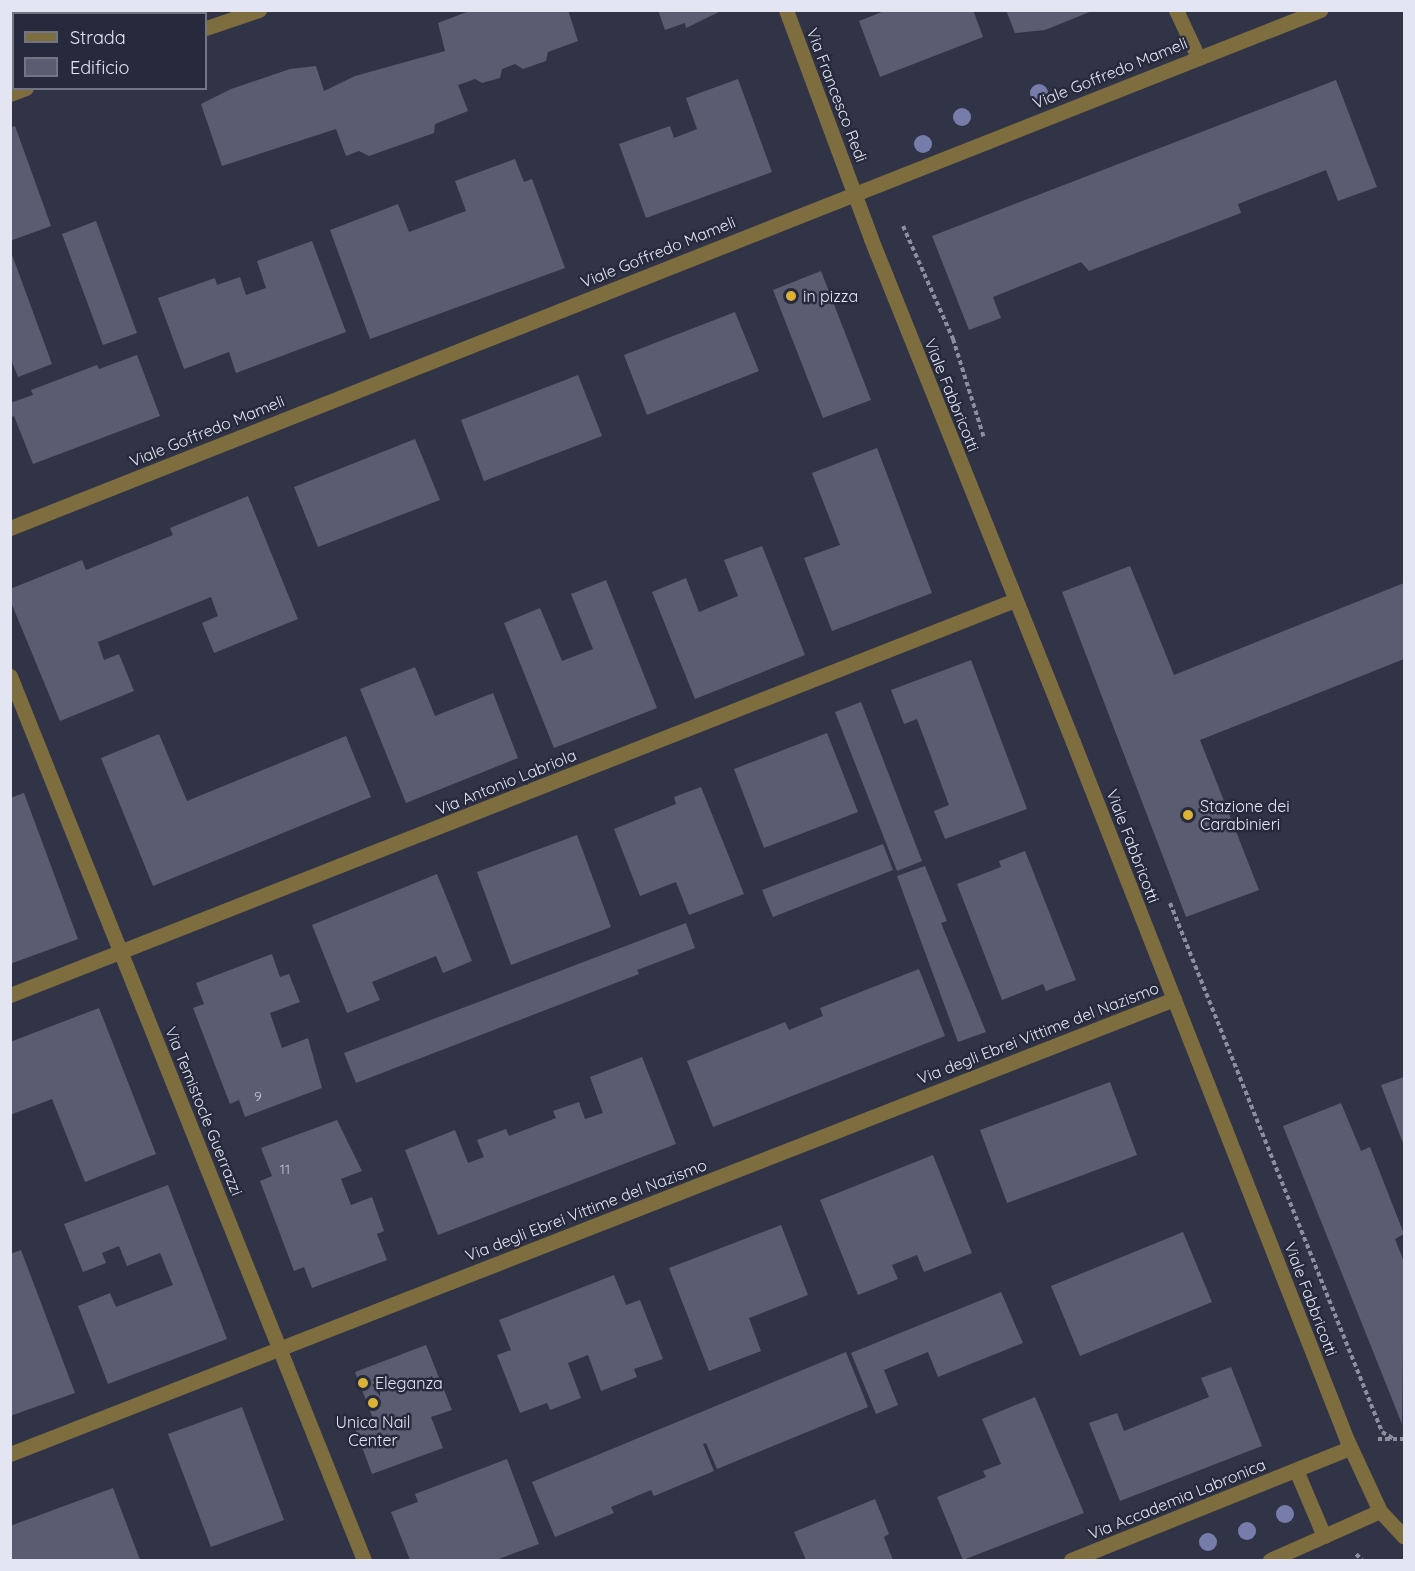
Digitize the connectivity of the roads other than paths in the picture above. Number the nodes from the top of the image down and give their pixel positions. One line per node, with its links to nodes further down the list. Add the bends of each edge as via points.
1 (259, 10): 5 (street)
2 (786, 10): 7 (street, Via Francesco Redi)
3 (1176, 10): 6 (street)
4 (1320, 10): 6 (street, Viale Goffredo Mameli)
5 (207, 28)
6 (1198, 57): 7 (street, Viale Goffredo Mameli)
7 (855, 193): 8 (street, Viale Goffredo Mameli); 9 (street, Viale Fabbricotti)
8 (10, 528)
9 (1015, 600): 11 (street, Via Antonio Labriola); 13 (street, Viale Fabbricotti)
10 (10, 676): 11 (street, Via Temistocle Guerrazzi)
11 (122, 952): 12 (street, Via Antonio Labriola); 14 (street, Via Temistocle Guerrazzi)
12 (10, 995)
13 (1174, 999): 14 (street, Via degli Ebrei Vittime del Nazismo); 15 (street, Viale Fabbricotti)
14 (279, 1350): 16 (street, Via degli Ebrei Vittime del Nazismo); 21 (street, Via Temistocle Guerrazzi)
15 (1350, 1448): 17 (street, Via Accademia Labronica); 18 (street, Viale Fabbricotti)
16 (10, 1454)
17 (1296, 1470): 19 (street); 22 (street, Via Accademia Labronica)
18 (1380, 1511): 19 (street); 20 (street, Viale Fabbricotti)
19 (1324, 1536): 23 (street)
20 (1404, 1537)
21 (363, 1560)
22 (1071, 1560)
23 (1270, 1560)

